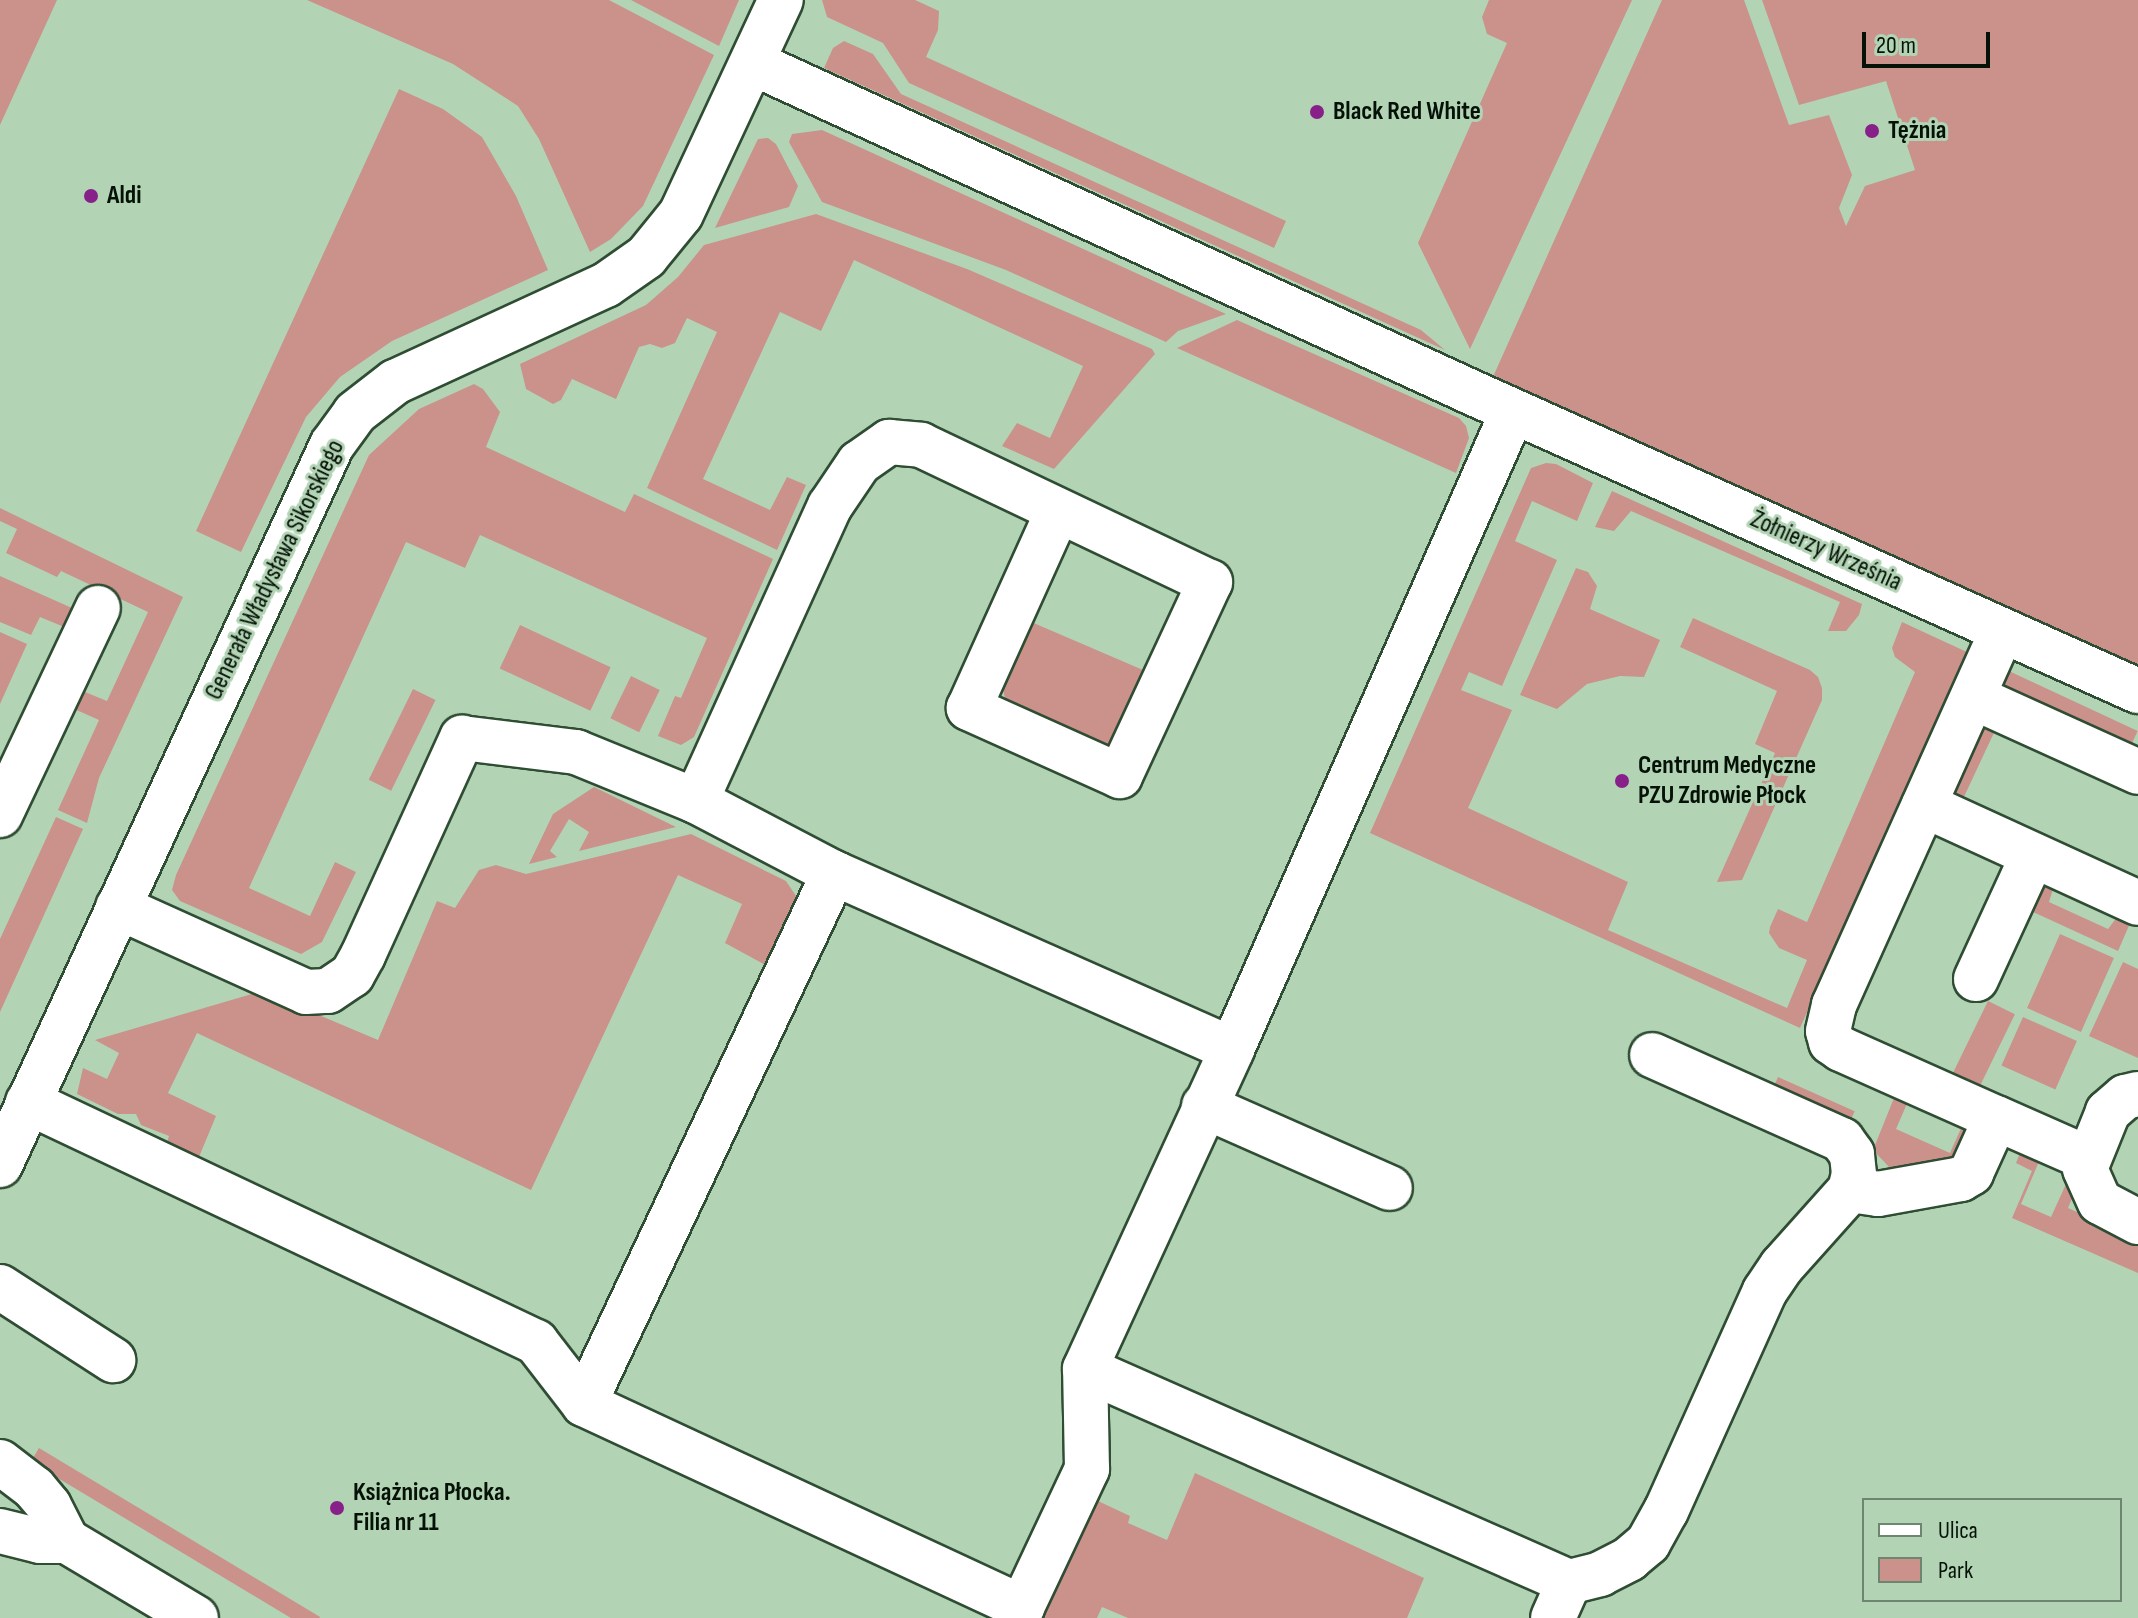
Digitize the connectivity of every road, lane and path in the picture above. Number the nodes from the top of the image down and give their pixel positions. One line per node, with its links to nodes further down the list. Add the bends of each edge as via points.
1 (781, 0): 2 (street, Generała Władysława Sikorskiego)
2 (753, 63): 3 (street, Żołnierzy Września); 16 (street, Generała Władysława Sikorskiego, via 681,214 646,257 606,285 408,374 368,402 343,429 320,466)
3 (1513, 411): 6 (street, Żołnierzy Września); 18 (street)
4 (1058, 511): 4 (street, via 1210,582 1120,776 969,708); 10 (street, via 921,445 889,442 875,449 830,506)
5 (98, 608): 12 (street)
6 (2002, 631): 7 (street, Żołnierzy Września); 8 (street)
7 (2138, 691)
8 (1973, 697): 9 (street); 11 (street)
9 (2138, 772)
10 (696, 801): 14 (street); 16 (street, via 576,752 462,738 363,955 352,975 328,991 306,992)
11 (1924, 805): 13 (street); 23 (street, via 1834,1005 1828,1031 1831,1042 1841,1049)
12 (0, 815)
13 (2033, 855): 15 (street); 17 (street)
14 (834, 873): 18 (street); 32 (street)
15 (2138, 903)
16 (118, 907): 21 (street, Generała Władysława Sikorskiego)
17 (1976, 979)
18 (1232, 1049): 22 (street)
19 (1652, 1055): 27 (street, via 1842,1140 1852,1154)
20 (2138, 1094): 25 (street, via 2125,1097 2108,1112)
21 (28, 1102): 24 (street, Generała Władysława Sikorskiego); 32 (street, via 536,1342)
22 (1204, 1106): 26 (street); 31 (street)
23 (1996, 1118): 25 (street); 27 (street, via 1971,1173 1961,1179 1878,1194)
24 (2, 1158)
25 (2087, 1158): 28 (street, via 2088,1182 2100,1202)
26 (1390, 1188)
27 (1850, 1190): 36 (street, via 1765,1291 1648,1543)
28 (2138, 1222)
29 (0, 1287): 30 (street)
30 (113, 1360)
31 (1085, 1369): 36 (street); 37 (street, via 1087,1469)
32 (584, 1404): 37 (street)
33 (0, 1462): 35 (street, via 34,1488)
34 (0, 1531): 35 (street)
35 (67, 1541): 38 (street)
36 (1561, 1600)
37 (1020, 1613)
38 (196, 1618)

